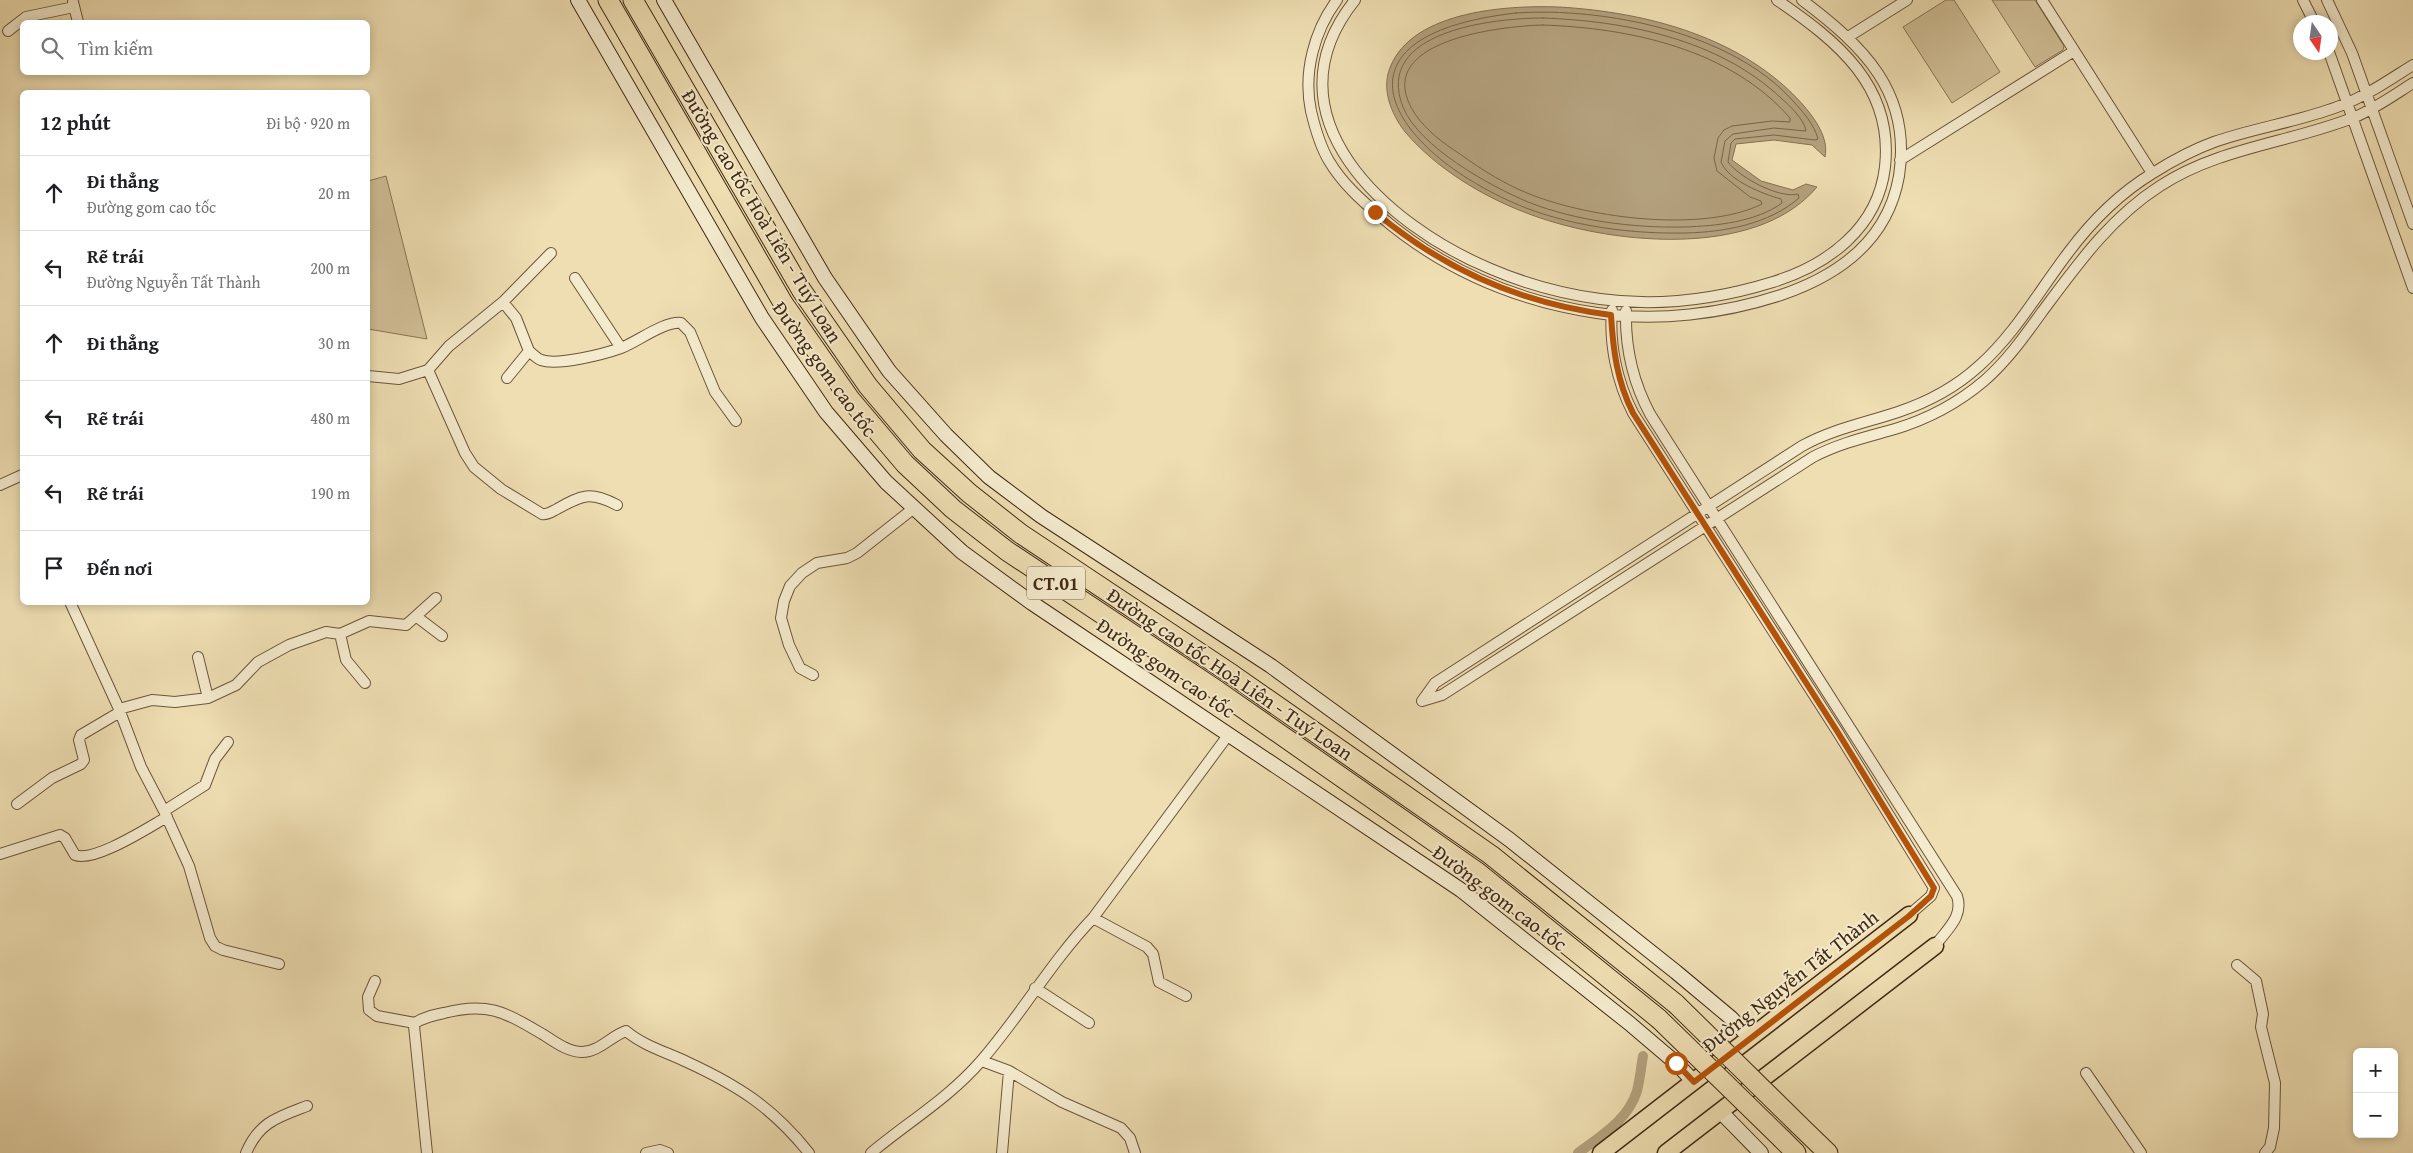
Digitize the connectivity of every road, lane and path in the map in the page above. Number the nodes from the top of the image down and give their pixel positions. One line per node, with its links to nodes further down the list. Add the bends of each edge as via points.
1 (578, 0): 53 (main road, Đường gom cao tốc, via 762,318 826,412 886,482)
2 (608, 0): 100 (highway, Đường cao tốc Hoà Liên - Tuý Loan / CT.01, bridge, via 783,303 850,399 905,464 953,509 1007,551 1218,691 1476,871 1659,1019)
3 (633, 0): 101 (highway, Đường cao tốc Hoà Liên - Tuý Loan / CT.01, bridge, via 802,291 868,386 922,450 1021,534 1233,675 1491,856 1676,1004)
4 (664, 0): 82 (main road, via 824,278 890,371 946,435 989,477 1041,516 1271,666 1510,840 1676,972)
5 (1337, 0): 20 (street)
6 (1355, 0): 21 (street)
7 (1777, 0): 39 (street, via 1848,58 1874,94 1886,142 1884,174 1874,204 1849,240 1822,262 1801,272 1720,295 1676,301)
8 (1802, 0): 19 (street)
9 (1907, 0): 19 (street)
10 (2042, 0): 22 (street)
11 (2303, 0): 14 (street)
12 (2326, 0): 26 (street, via 2352,53)
13 (73, 3): 15 (street); 16 (street)
14 (2310, 15)
15 (22, 20)
16 (77, 20)
17 (20, 22): 18 (street)
18 (8, 31)
19 (1848, 37): 30 (street, via 1872,62 1888,90 1899,126)
20 (1316, 43): 21 (street); 34 (street, via 1308,93 1315,127 1326,156 1361,200)
21 (1328, 46): 33 (street, via 1322,90 1335,142 1365,182)
22 (2074, 51): 30 (street); 31 (street)
23 (2332, 60): 27 (street)
24 (2413, 65): 26 (street)
25 (2413, 82): 28 (street)
26 (2367, 94): 27 (street); 28 (street)
27 (2348, 103): 29 (street); 31 (street, via 2212,143)
28 (2372, 109): 29 (street); 32 (street)
29 (2353, 118): 37 (street); 55 (street, via 2224,154 2164,183 2132,206 2100,237 2007,359 1968,394 1919,420 1823,452)
30 (1900, 160): 42 (street, via 1895,191 1882,221 1860,251 1834,273 1801,288 1743,306 1695,313)
31 (2152, 173): 52 (street, via 2093,223 2007,335 1980,365 1959,382 1915,406 1820,436)
32 (2413, 224)
33 (1432, 238): 34 (street); 38 (street, via 1513,278 1554,290)
34 (1425, 250): 41 (street, via 1472,277 1517,294)
35 (551, 254): 40 (street)
36 (575, 278): 43 (street)
37 (2413, 288)
38 (1612, 300): 39 (street); 41 (street)
39 (1626, 301): 42 (street)
40 (503, 302): 44 (street, via 519,323); 45 (street, via 449,346)
41 (1611, 315): 42 (street); 54 (street, via 1615,362 1624,394)
42 (1626, 316): 52 (street, via 1637,388)
43 (622, 348): 44 (street, via 549,362); 48 (street, via 671,324 685,326 711,385)
44 (529, 351): 47 (street)
45 (428, 370): 46 (street, via 399,379); 51 (street, via 469,460 495,486 542,514 586,496 599,497)
46 (370, 376)
47 (507, 378)
48 (736, 421)
49 (20, 476): 50 (street)
50 (0, 485)
51 (617, 505)
52 (1709, 507): 54 (street); 55 (street)
53 (914, 508): 63 (street, via 857,553 817,563 790,586 781,618 800,668); 67 (main road, Đường gom cao tốc, via 962,552 1032,603)
54 (1697, 515): 56 (street); 56 (street, via 1435,683 1422,700 1442,695)
55 (1716, 520): 56 (street); 74 (street, via 1957,896 1960,904 1957,915)
56 (1704, 528): 72 (street, via 1837,731 1934,888 1931,896)
57 (436, 598): 59 (street)
58 (71, 605): 66 (street)
59 (417, 617): 60 (street, via 406,624 368,621); 61 (street)
60 (340, 634): 64 (street, via 346,660); 65 (street, via 326,632 289,645 258,662 236,685)
61 (442, 636)
62 (198, 657): 65 (street)
63 (813, 675)
64 (365, 683)
65 (208, 698): 66 (street, via 176,702 152,700)
66 (119, 710): 69 (street, via 81,735 79,740 84,760 81,764 52,778); 70 (street, via 141,766)
67 (1228, 734): 73 (street); 86 (main road, Đường gom cao tốc, via 1462,890 1629,1024)
68 (228, 742): 70 (street, via 215,759 205,786)
69 (17, 804)
70 (165, 814): 71 (street, via 124,841 85,856 75,854 60,835); 75 (street, via 189,866 212,943 223,950)
71 (0, 854)
72 (1909, 916): 82 (main road, Đường Nguyễn Tất Thành)
73 (1093, 918): 78 (street, via 1071,940); 79 (street, via 1147,946 1155,959 1159,982)
74 (1935, 946): 88 (main road)
75 (279, 964)
76 (2237, 964): 103 (street, via 2256,981 2263,1014 2261,1027 2275,1083 2274,1128 2270,1147)
77 (375, 981): 80 (street, via 368,997 369,1010 377,1016)
78 (1035, 988): 81 (street); 83 (street)
79 (1186, 996)
80 (415, 1023): 90 (street, via 413,1032); 93 (street, via 454,1010 487,1008 580,1052 593,1050 626,1031 757,1100)
81 (1089, 1023)
82 (1750, 1038): 86 (main road, Đường Nguyễn Tất Thành)
83 (982, 1061): 84 (street); 94 (street, via 944,1098)
84 (1009, 1071): 95 (street); 96 (street, via 1062,1102 1121,1128 1130,1138)
85 (2086, 1073): 102 (street)
86 (1694, 1082): 97 (main road, Đường Nguyễn Tất Thành)
87 (308, 1106): 89 (street, via 267,1123 256,1134)
88 (1720, 1111): 98 (main road); 99 (main road)
89 (246, 1153)
90 (427, 1153)
91 (646, 1153): 92 (street, via 660,1150)
92 (668, 1153)
93 (809, 1153)
94 (871, 1153)
95 (1002, 1153)
96 (1135, 1153)
97 (1601, 1153)
98 (1666, 1153)
99 (1761, 1153)
100 (1796, 1153)
101 (1828, 1153)
102 (2142, 1153)
103 (2265, 1153)

